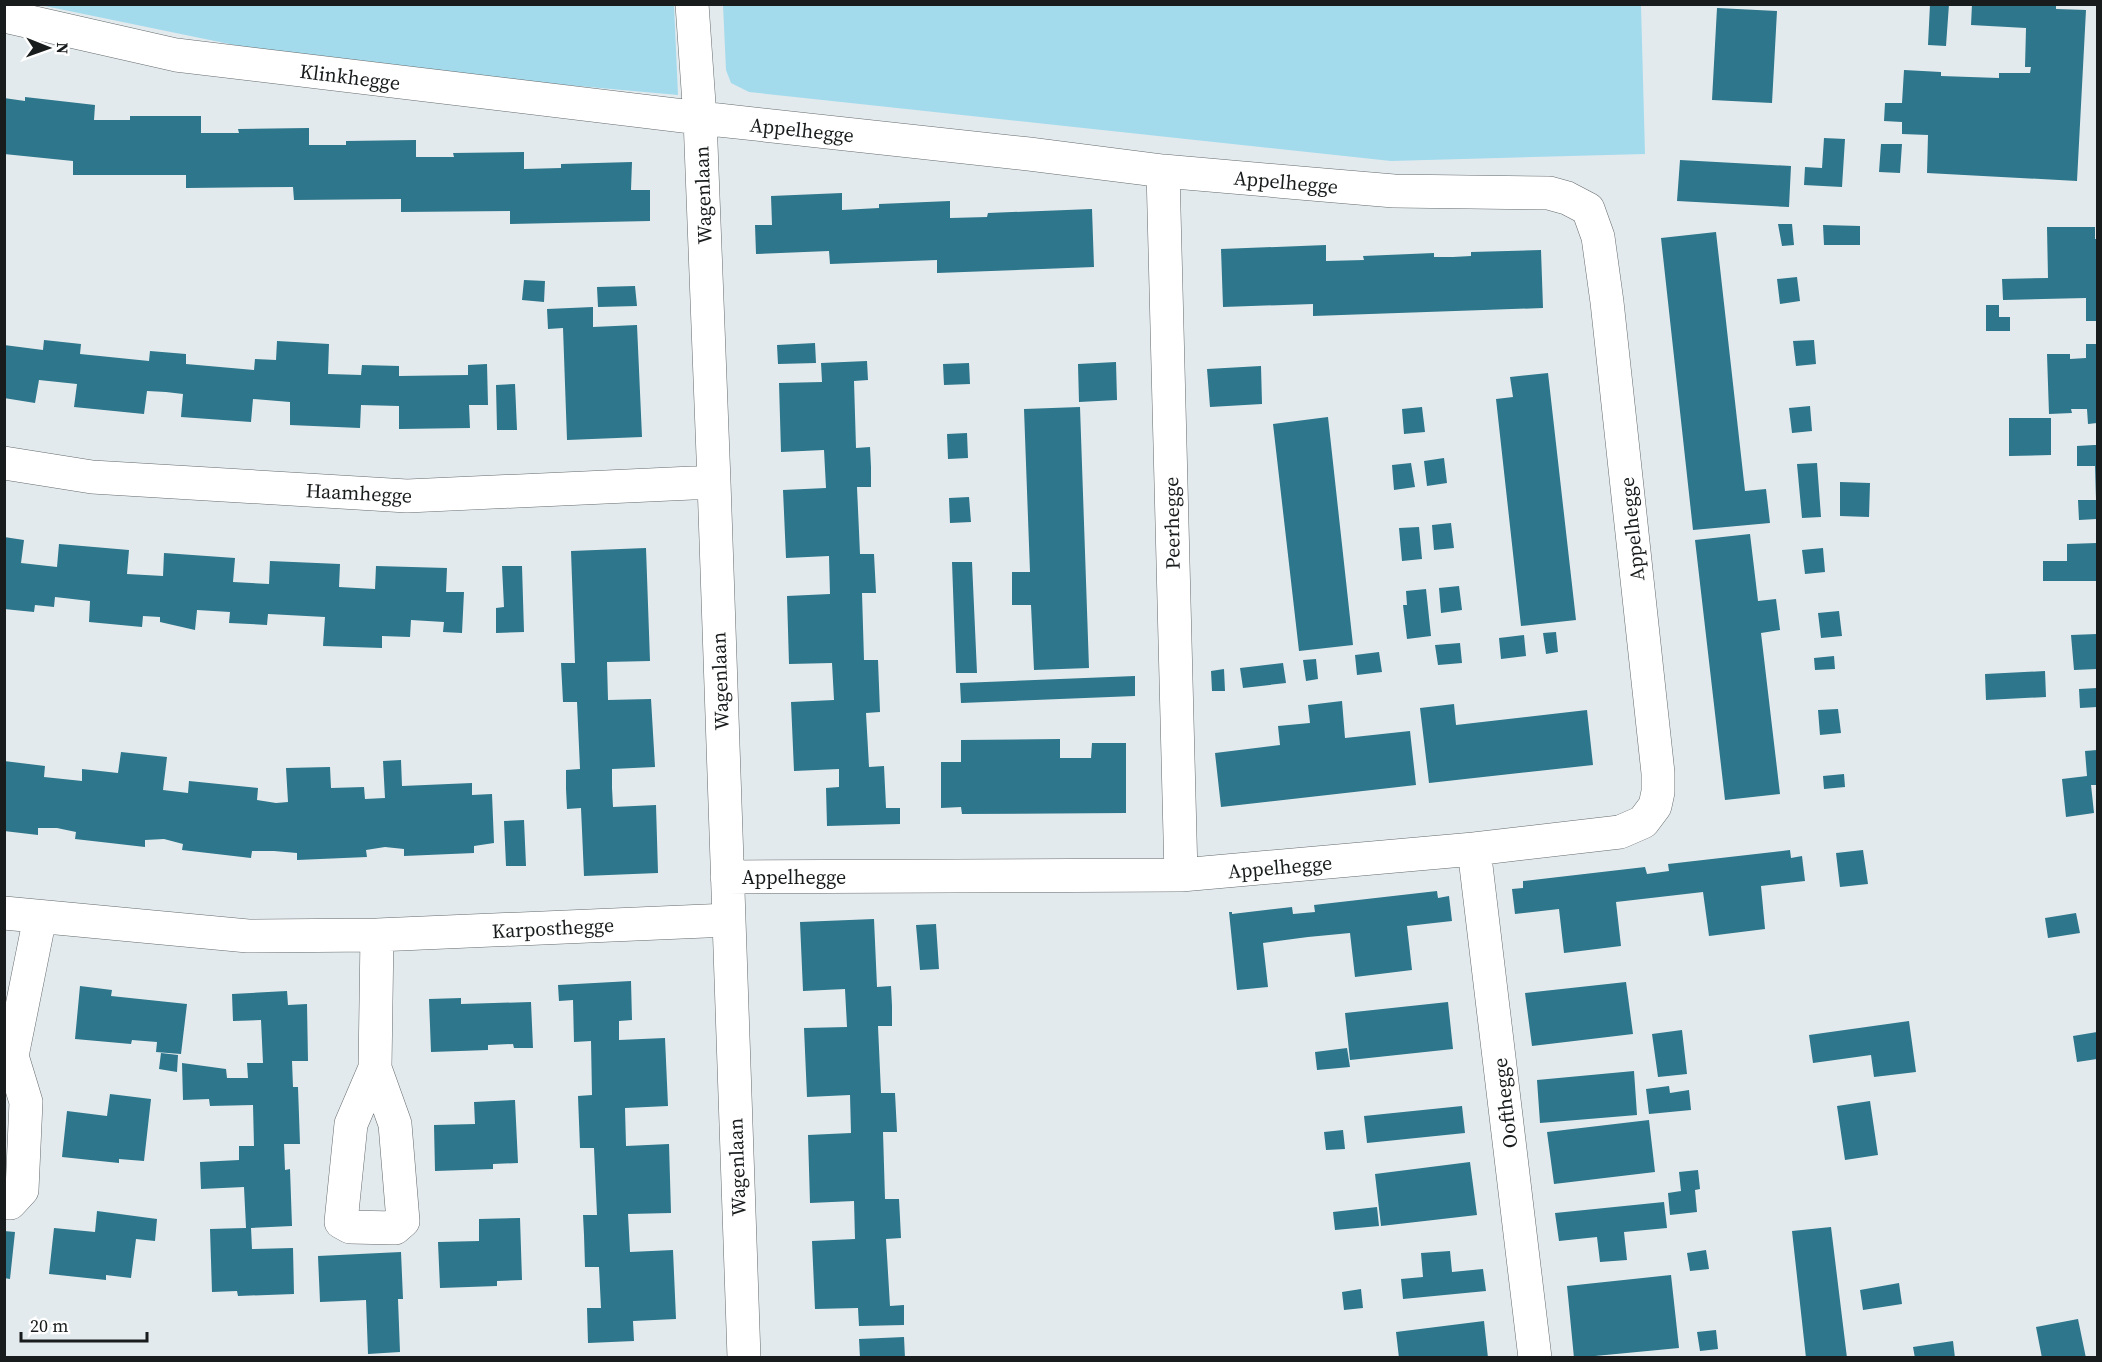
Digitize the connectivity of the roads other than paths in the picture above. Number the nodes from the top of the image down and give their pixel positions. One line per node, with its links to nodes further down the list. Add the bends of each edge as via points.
1 (692, 4): 3 (street, Wagenlaan)
2 (4, 16): 3 (street, Klinkhegge, via 176,55)
3 (700, 118): 4 (street, Appelhegge); 6 (street, Wagenlaan)
4 (1163, 171): 7 (street, Appelhegge, via 1394,191 1549,194 1588,209 1598,237 1607,302 1658,792 1655,806 1643,822 1620,832); 8 (street, Peerhegge)
5 (4, 463): 6 (street, Haamhegge, via 93,477 407,496)
6 (714, 482): 9 (street, Wagenlaan)
7 (1474, 849): 8 (street, Appelhegge); 18 (street, Oofthegge)
8 (1181, 875): 9 (street, Appelhegge)
9 (727, 877): 12 (street, Wagenlaan)
10 (4, 913): 11 (street, Karposthegge)
11 (40, 917): 13 (street, Karposthegge, via 248,936); 14 (street)
12 (729, 920): 13 (street, Karposthegge); 17 (street, Wagenlaan)
13 (377, 935): 15 (street)
14 (8, 1062): 16 (street, via 26,1102 22,1190 10,1203)
15 (375, 1068)
16 (4, 1203)
17 (744, 1358)
18 (1535, 1358)

